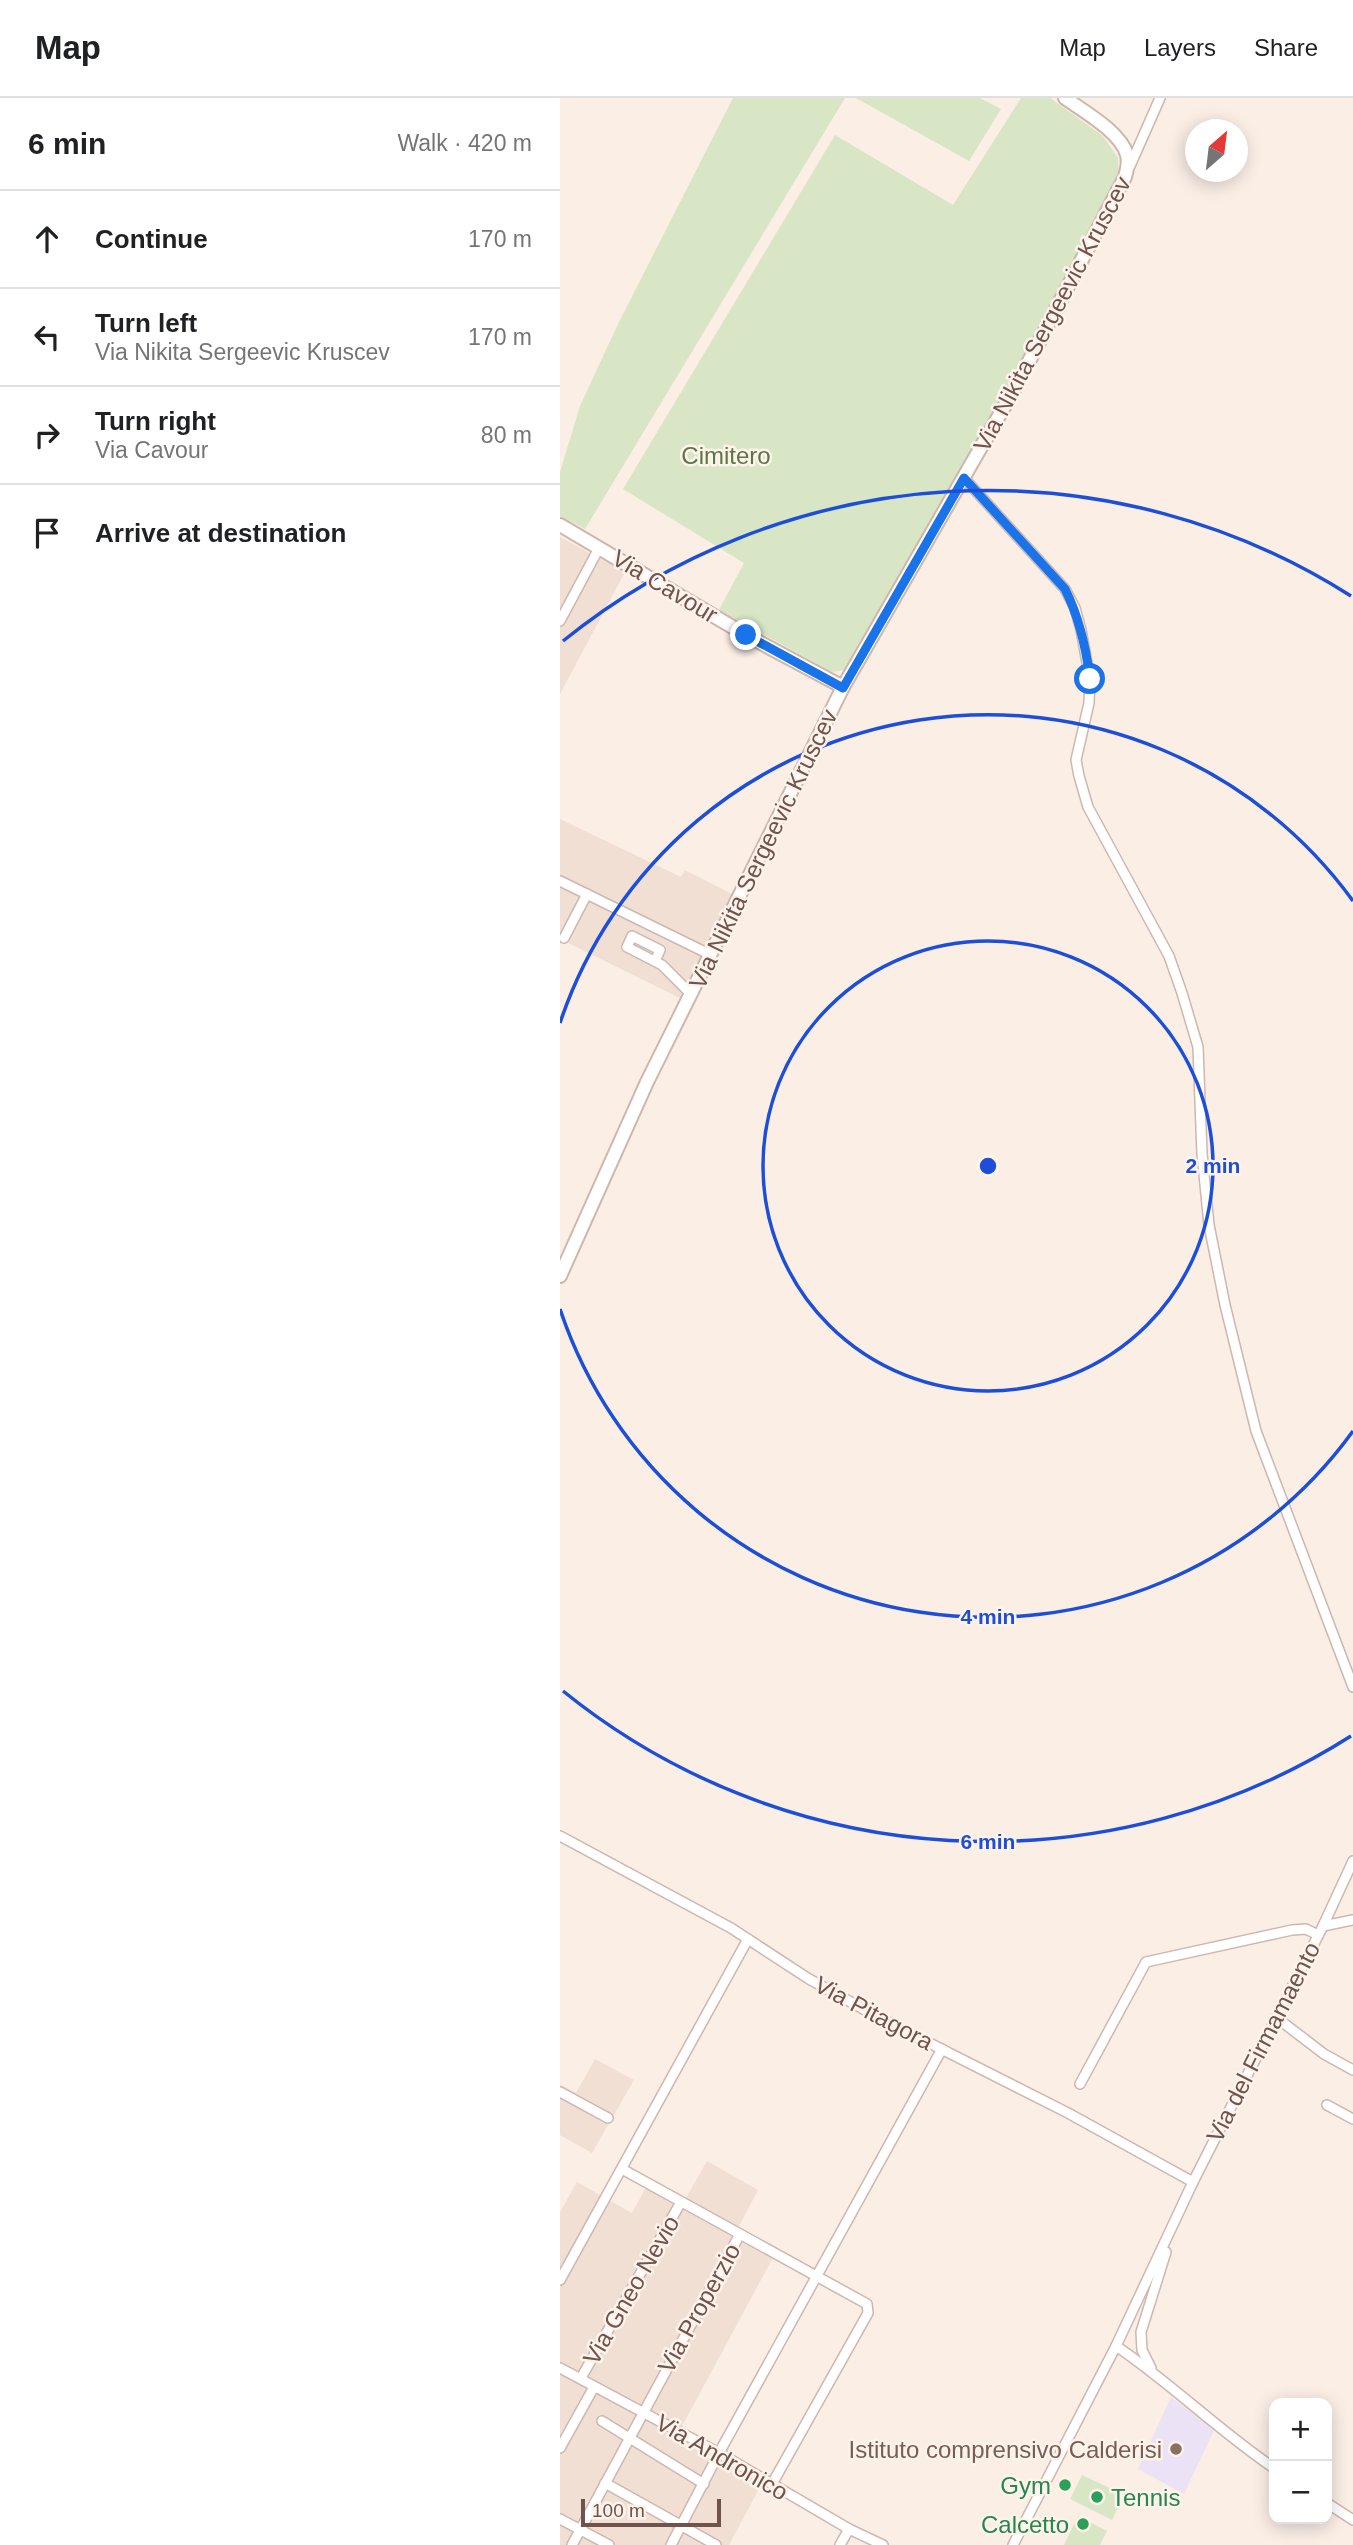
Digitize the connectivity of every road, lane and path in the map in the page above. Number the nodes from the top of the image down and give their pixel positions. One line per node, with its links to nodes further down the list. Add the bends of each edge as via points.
1 (1065, 98): 3 (main road, via 1122,145 1127,155)
2 (1160, 98): 3 (street, Via Nikita Sergeevic Kruscev)
3 (1125, 177): 4 (main road, Via Nikita Sergeevic Kruscev)
4 (964, 478): 8 (main road, Via Nikita Sergeevic Kruscev); 16 (street, via 1065,589 1075,608 1090,679 1076,760 1079,776 1088,807 1169,956 1182,993 1198,1047 1208,1213 1256,1431)
5 (560, 525): 6 (main road, Via Cavour)
6 (599, 548): 7 (street); 8 (main road, Via Cavour)
7 (560, 621)
8 (843, 688): 13 (main road, Via Nikita Sergeevic Kruscev)
9 (560, 881): 10 (street)
10 (587, 894): 11 (street); 12 (street)
11 (645, 922): 13 (street); 14 (street, via 637,938 660,950 655,961)
12 (564, 938)
13 (711, 955): 14 (main road, Via Nikita Sergeevic Kruscev)
14 (691, 994): 15 (main road, Via Nikita Sergeevic Kruscev)
15 (560, 1276)
16 (1353, 1688)
17 (560, 1836): 21 (street, Via Pitagora)
18 (1353, 1861): 20 (street, Via del Firmamaento)
19 (1353, 1920): 20 (street)
20 (1320, 1931): 22 (street, Via del Firmamaento); 25 (street, via 1292,1930 1146,1962)
21 (748, 1939): 23 (street, Via Pitagora, via 810,1979); 30 (street)
22 (1277, 2018): 24 (street); 31 (street, Via del Firmamaento)
23 (942, 2049): 31 (street, Via Pitagora); 35 (street)
24 (1353, 2070)
25 (1080, 2084)
26 (560, 2092): 28 (street)
27 (1327, 2105): 29 (street)
28 (608, 2118)
29 (1353, 2119)
30 (622, 2169): 32 (street); 36 (street)
31 (1193, 2182): 33 (street, Via del Firmamaento)
32 (681, 2202): 34 (street); 40 (street, Via Gneo Nevio)
33 (1174, 2224): 37 (street, Via del Firmamaento); 39 (street, Via del Firmamaento, via 1141,2332 1142,2350)
34 (740, 2234): 35 (street); 42 (street, Via Properzio)
35 (818, 2277): 46 (street); 50 (street, via 867,2304 868,2313)
36 (560, 2280)
37 (1116, 2346): 39 (street); 63 (street, Via del Firmamaento)
38 (560, 2368): 40 (street, Via Andronico)
39 (1152, 2370): 47 (street)
40 (581, 2378): 41 (street, Via Andronico)
41 (594, 2387): 42 (street, Via Andronico); 45 (street)
42 (641, 2416): 44 (street, Via Properzio); 46 (street, Via Andronico)
43 (602, 2421): 44 (street)
44 (628, 2439): 48 (street, Via Properzio); 49 (street)
45 (560, 2448)
46 (719, 2453): 49 (street); 50 (street, Via Andronico)
47 (1269, 2464)
48 (605, 2483): 54 (street); 56 (street, Via Properzio)
49 (704, 2484): 54 (street)
50 (772, 2484): 55 (street, Via Andronico)
51 (1332, 2506): 53 (street)
52 (560, 2519): 56 (street)
53 (1353, 2520)
54 (682, 2525): 59 (street); 60 (street)
55 (849, 2529): 61 (street); 62 (street, Via Andronico)
56 (580, 2530): 57 (street, Via Properzio); 58 (street)
57 (572, 2545)
58 (609, 2545)
59 (671, 2545)
60 (716, 2545)
61 (840, 2545)
62 (883, 2545)
63 (1013, 2545)

